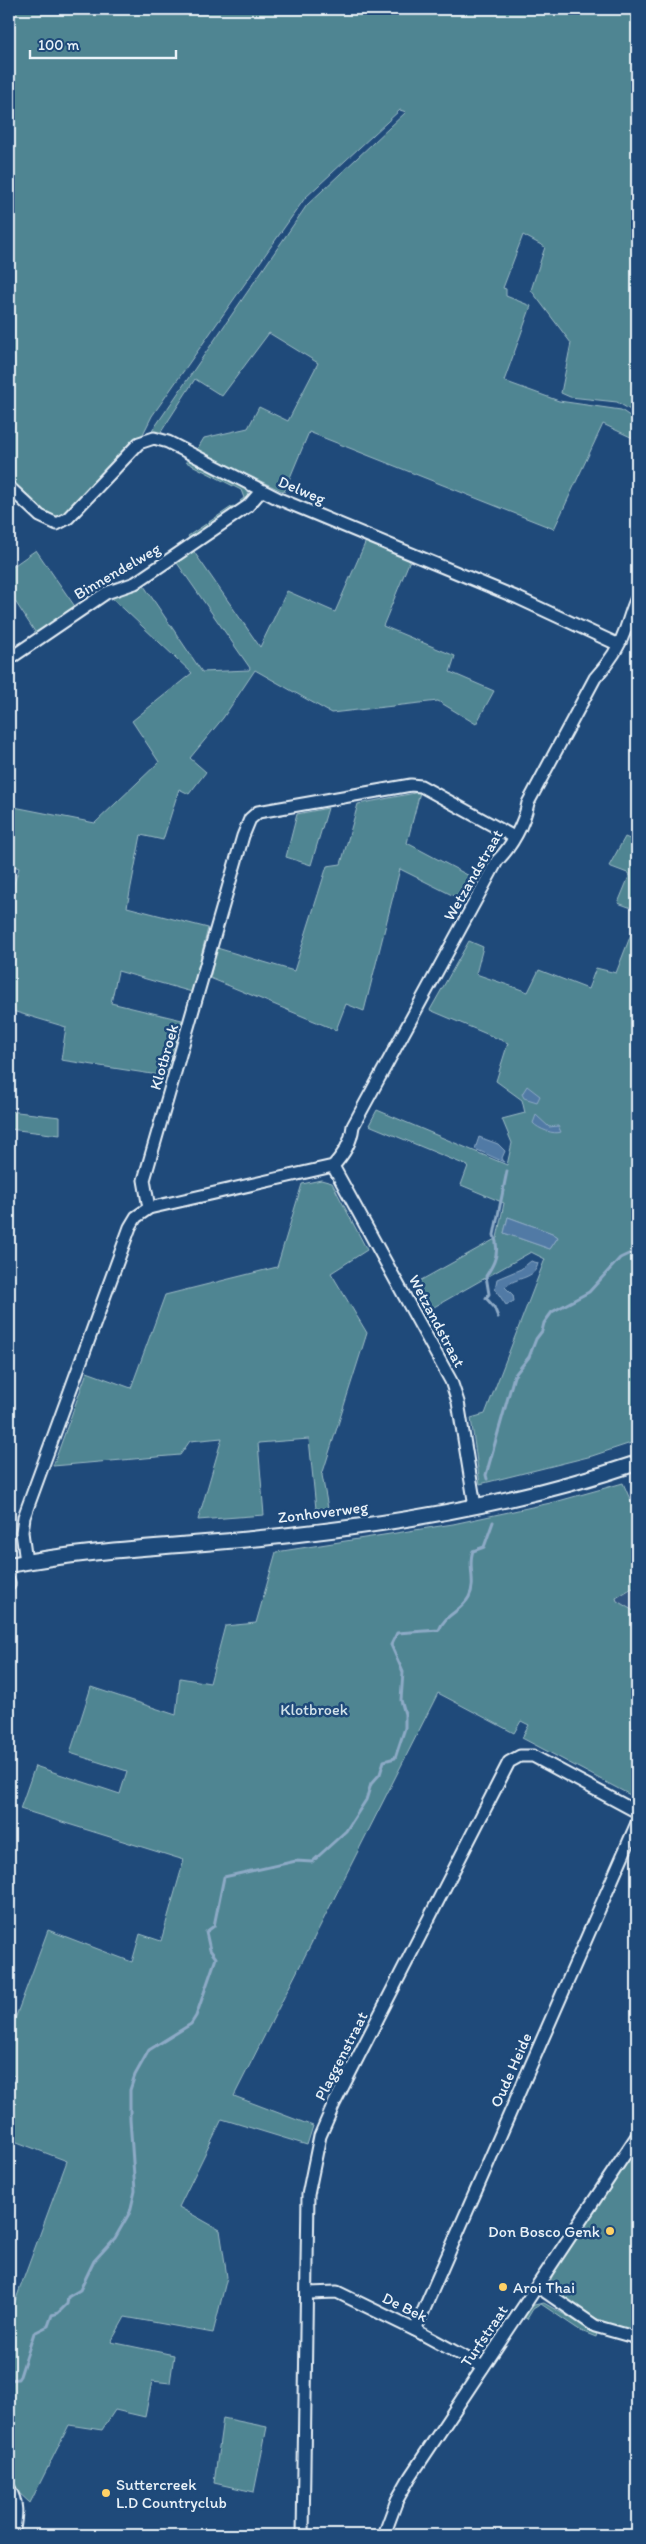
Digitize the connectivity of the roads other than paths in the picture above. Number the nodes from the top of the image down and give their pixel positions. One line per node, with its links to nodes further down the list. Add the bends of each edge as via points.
1 (9, 487): 2 (street, Delweg, via 40,516 57,524 68,518 139,443 154,438 168,442)
2 (261, 491): 4 (street, Delweg, via 510,594); 5 (street, Binnendelweg, via 248,506 135,583 106,593)
3 (637, 598): 4 (street, Wetzandstraat)
4 (617, 644): 6 (street, Wetzandstraat, via 528,802 526,817)
5 (9, 659)
6 (514, 837): 7 (street, Wetzandstraat, via 508,850 496,861 353,1126 352,1138 344,1154); 8 (street, Klotbroek, via 420,786 411,785 258,812 250,819 144,1180)
7 (334, 1166): 8 (street); 10 (street, Wetzandstraat, via 451,1381 458,1402)
8 (149, 1208): 11 (street, via 136,1217 130,1227 24,1517 22,1532)
9 (637, 1463): 10 (street, Zonhoverweg)
10 (474, 1506): 11 (street, Zonhoverweg, via 290,1535 167,1544)
11 (26, 1562): 12 (street, Zonhoverweg)
12 (9, 1565)
13 (637, 1812): 17 (street, Plaggenstraat, via 533,1756 520,1756 510,1762 320,2136 308,2195)
14 (637, 1823): 18 (street, Oude Heide)
15 (637, 2136): 16 (street, Turfstraat)
16 (537, 2286): 19 (street, via 595,2326); 20 (street, Turfstraat)
17 (308, 2293): 18 (street, De Bek, via 338,2292); 23 (street, Plaggenstraat)
18 (415, 2330): 20 (street, De Bek)
19 (637, 2338)
20 (483, 2367): 24 (street, Turfstraat, via 410,2477)
21 (9, 2488): 22 (street, via 16,2500 17,2511)
22 (11, 2535)
23 (303, 2535)
24 (384, 2535)

